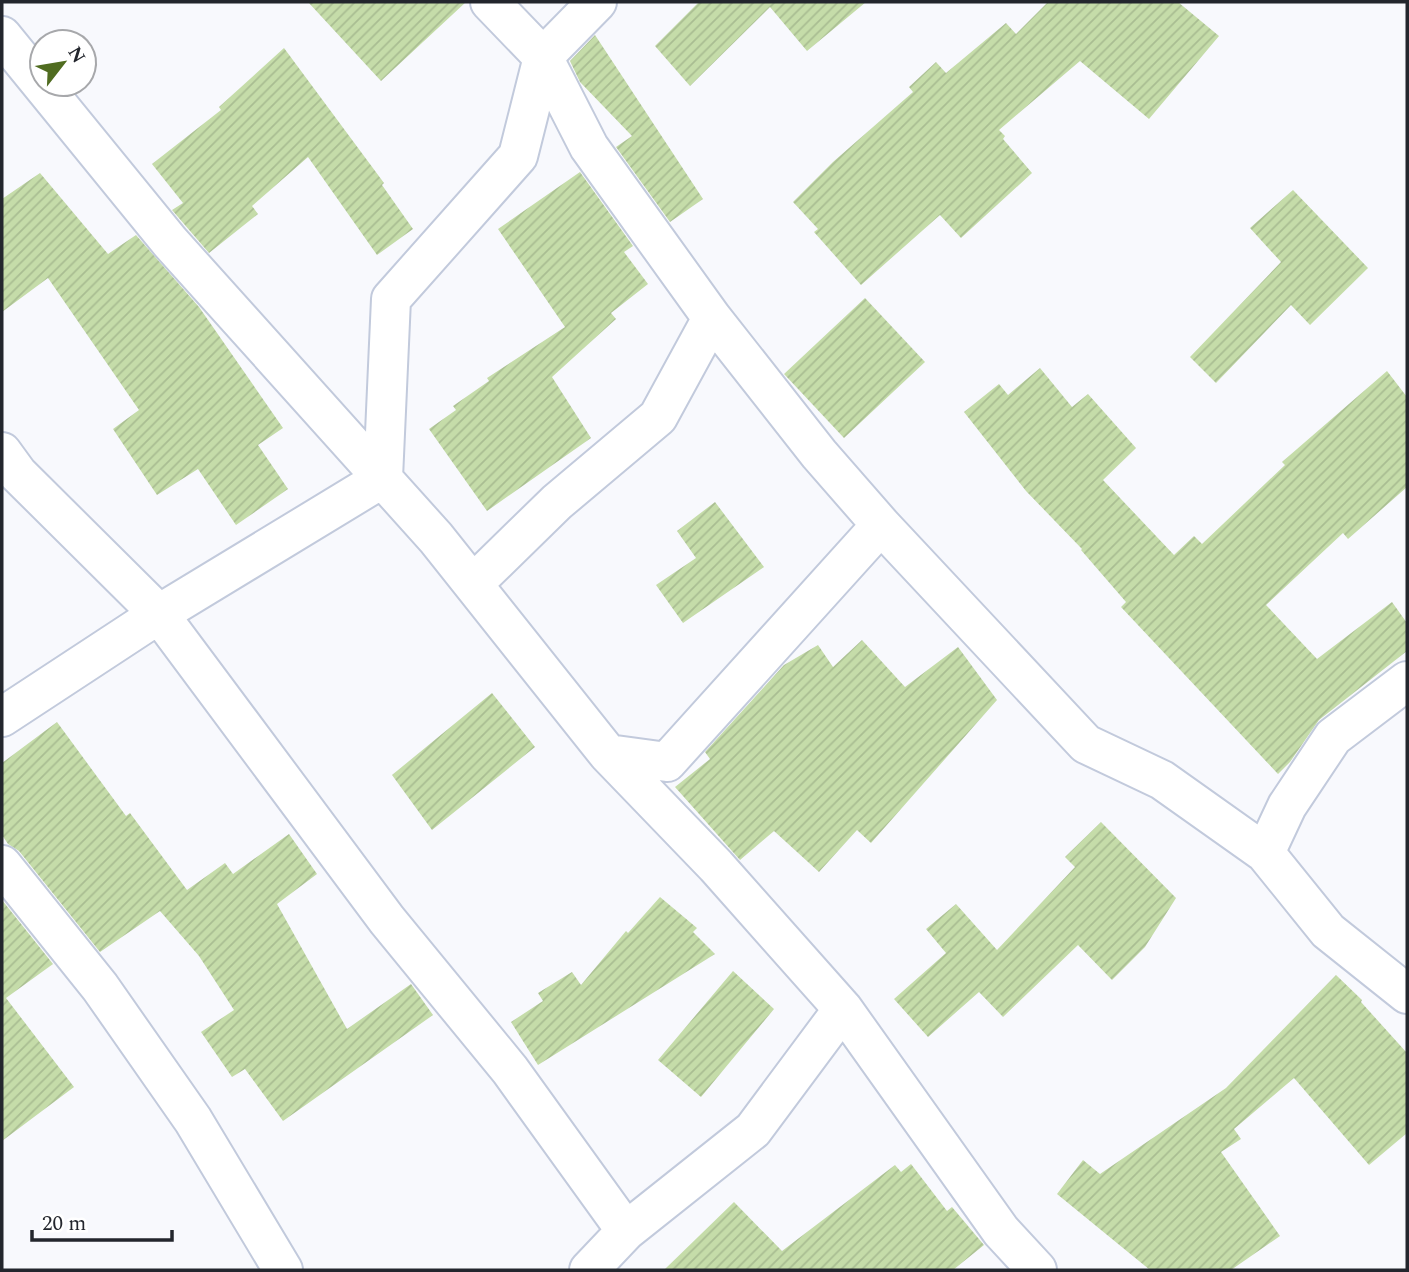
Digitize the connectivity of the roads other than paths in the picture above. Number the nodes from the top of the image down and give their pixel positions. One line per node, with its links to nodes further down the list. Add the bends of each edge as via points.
1 (490, 2): 4 (street)
2 (597, 2): 4 (street)
3 (2, 36): 7 (street, via 170,242)
4 (543, 57): 5 (street, via 589,147); 7 (street, via 518,156 391,299)
5 (712, 318): 8 (street); 9 (street, via 658,417 557,502)
6 (2, 452): 10 (street, via 18,474)
7 (383, 478): 9 (street); 10 (street)
8 (881, 525): 13 (street, via 667,762); 14 (street, via 1086,744 1161,780)
9 (473, 584): 13 (street)
10 (159, 614): 12 (street); 18 (street, via 387,920 510,1070)
11 (1407, 681): 14 (street, via 1333,737 1287,807)
12 (2, 717)
13 (608, 754): 17 (street, via 716,866)
14 (1265, 853): 16 (street, via 1328,931)
15 (2, 865): 19 (street, via 100,987 185,1109)
16 (1407, 994)
17 (843, 1009): 18 (street, via 753,1130); 21 (street, via 1002,1231)
18 (626, 1231): 20 (street)
19 (283, 1270)
20 (589, 1270)
21 (1037, 1270)

